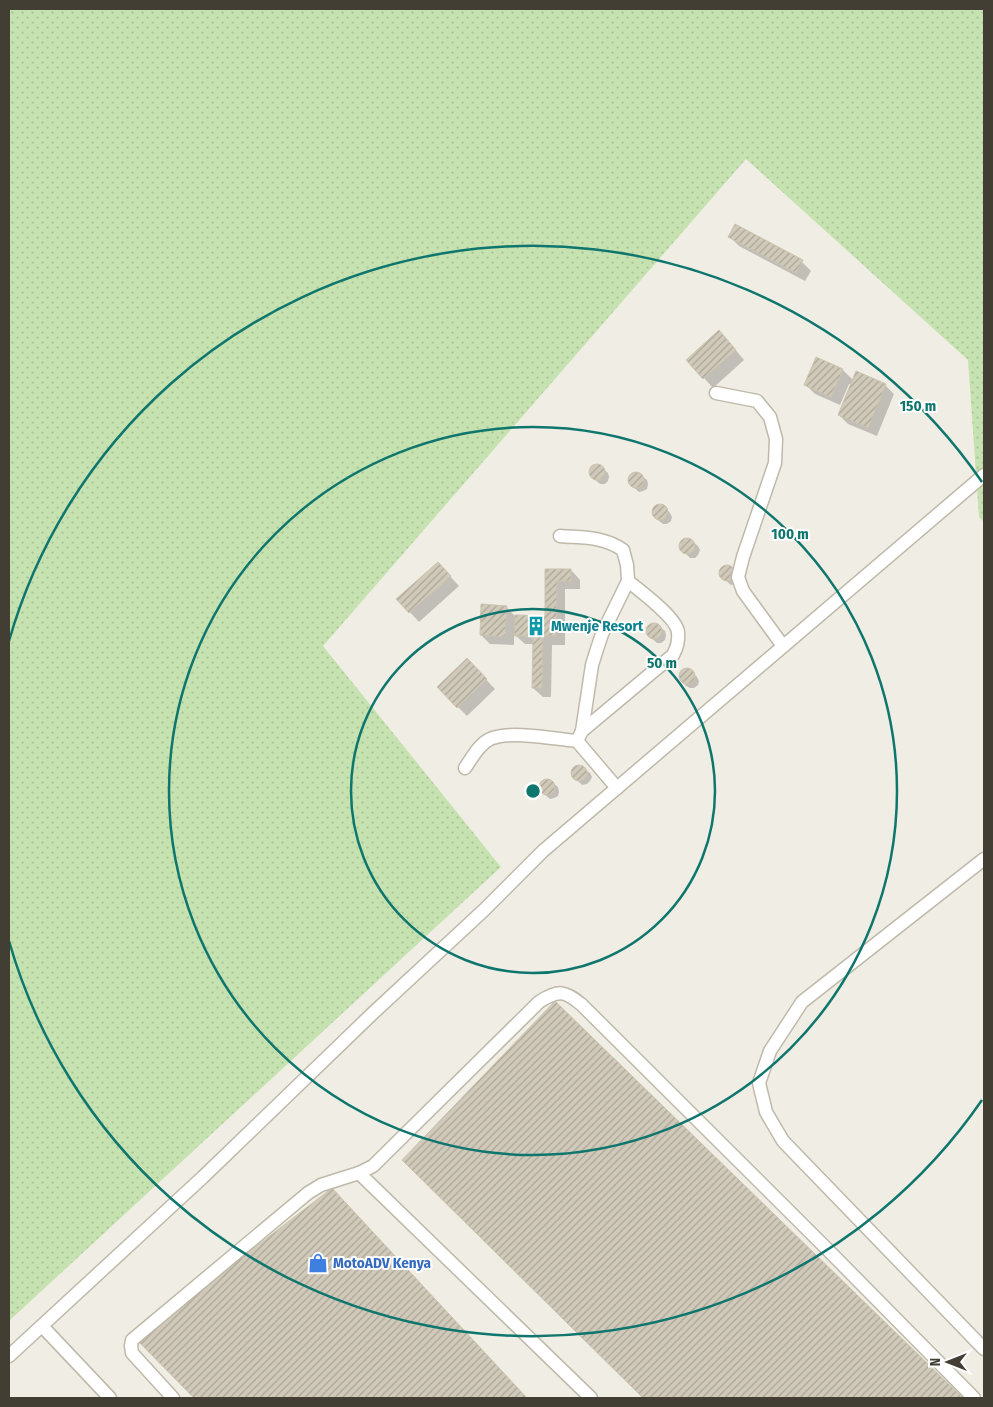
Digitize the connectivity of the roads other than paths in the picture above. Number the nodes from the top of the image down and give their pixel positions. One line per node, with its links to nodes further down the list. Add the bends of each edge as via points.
1 (716, 393): 5 (lane, via 757,401 770,417 776,439 775,463 738,577 743,592)
2 (984, 475): 5 (lane)
3 (560, 536): 4 (lane, via 600,539 614,544 623,550)
4 (628, 580): 6 (lane, via 596,649); 6 (lane, via 672,619 678,630 678,644 673,655)
5 (784, 646): 8 (lane)
6 (579, 736): 7 (lane, via 511,735 489,739); 8 (lane)
7 (465, 768)
8 (617, 788): 11 (lane, via 543,851)
9 (984, 859): 12 (lane, via 802,1002 770,1051 759,1083 766,1112 783,1141)
10 (358, 1173): 15 (lane, via 321,1185 308,1193 132,1340 132,1352); 16 (lane); 17 (lane, via 373,1166 539,1002 560,992 571,996)
11 (42, 1326): 13 (lane); 14 (lane)
12 (984, 1349)
13 (9, 1356)
14 (110, 1398)
15 (173, 1398)
16 (591, 1398)
17 (974, 1398)

